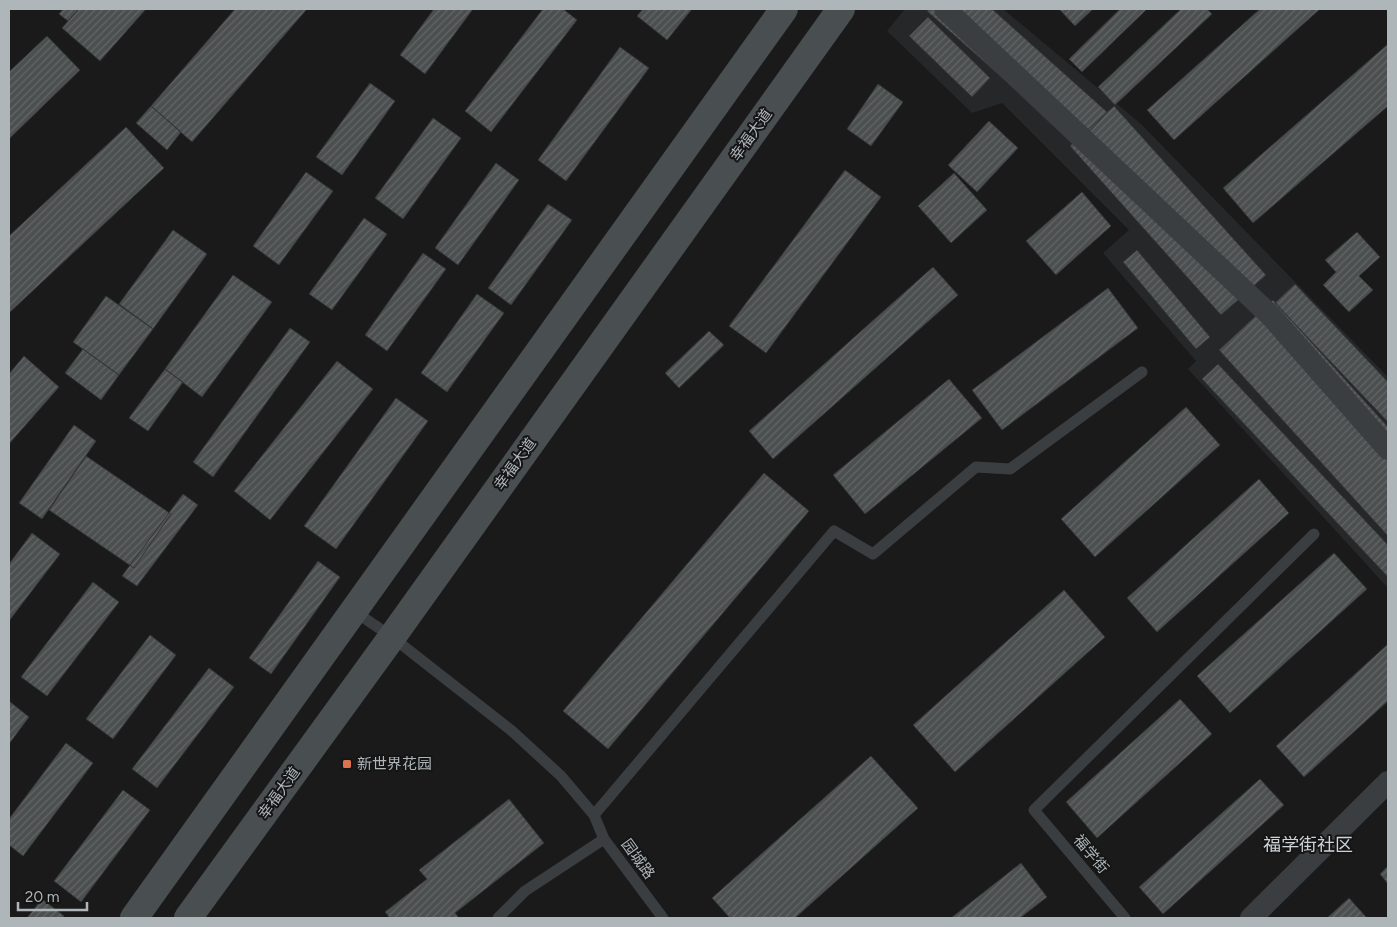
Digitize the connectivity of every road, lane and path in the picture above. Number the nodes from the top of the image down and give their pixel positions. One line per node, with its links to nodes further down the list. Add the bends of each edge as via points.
1 (784, 9): 7 (main road)
2 (841, 9): 8 (main road, 幸福大道)
3 (945, 9): 5 (street, via 1270,316)
4 (1142, 372): 10 (lane, via 1010,469 976,467 872,554 834,531)
5 (1388, 449)
6 (1314, 534): 16 (lane, 福学街, via 1034,810)
7 (354, 611): 8 (lane, 园城路); 12 (main road)
8 (392, 637): 10 (lane, 园城路, via 512,731 561,776); 13 (main road, 幸福大道)
9 (1388, 782): 17 (street)
10 (594, 815): 11 (lane, 园城路)
11 (604, 839): 14 (lane, via 525,891); 15 (lane, 园城路)
12 (134, 918)
13 (188, 918)
14 (498, 918)
15 (663, 918)
16 (1125, 918)
17 (1251, 918)

